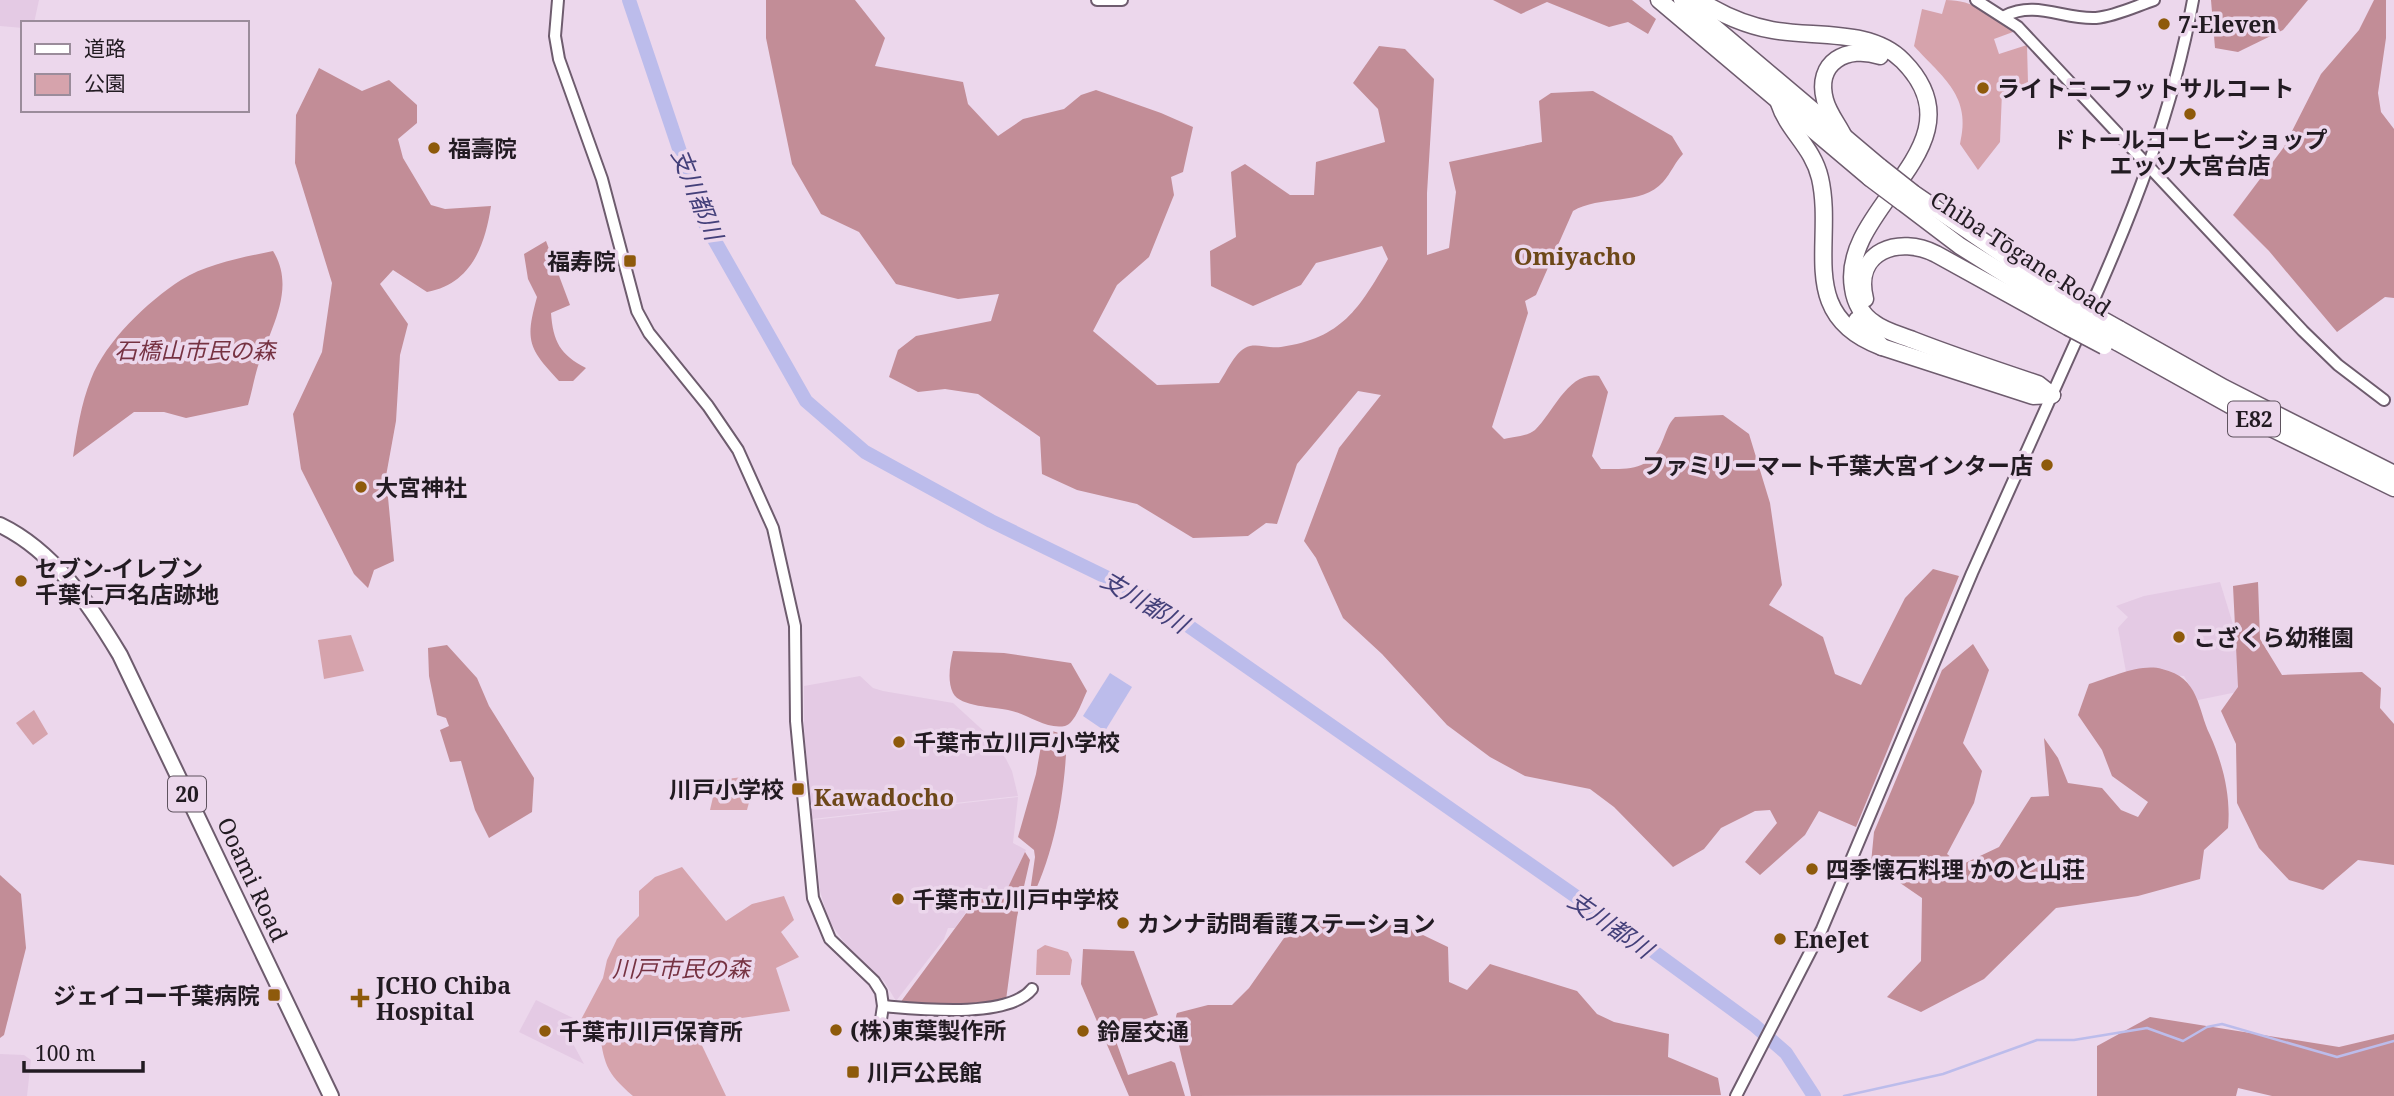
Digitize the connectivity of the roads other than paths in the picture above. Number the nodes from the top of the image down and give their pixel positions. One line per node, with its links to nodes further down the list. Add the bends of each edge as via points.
1 (558, 0): 25 (street, via 555,36 559,59 604,188 637,311 738,450 773,528 795,626 796,721 813,898 830,939 874,981)
2 (1097, 0): 3 (street)
3 (1122, 0)
4 (1660, 0): 11 (highway, Chiba Tōgane Road / E82)
5 (1682, 0): 9 (highway, Chiba Tōgane Road / E82)
6 (1976, 0): 10 (street)
7 (2154, 0): 10 (street, via 2093,18 2038,8)
8 (2193, 0): 13 (street, via 2170,104)
9 (1704, 8): 12 (highway, Chiba Tōgane Road / E82, via 1734,47); 16 (highway, via 1744,24 1882,45 1917,79 1927,111 1920,149 1908,173 1866,228 1853,261 1856,301 1870,320)
10 (2005, 16): 13 (street)
11 (1779, 103): 14 (highway, Chiba Tōgane Road / E82); 18 (highway, via 1783,116 1810,150 1820,178 1824,206 1821,265 1830,304 1857,334)
12 (1845, 139): 14 (highway, Chiba Tōgane Road / E82); 18 (highway, via 1826,104 1822,86 1827,69 1839,56 1853,51 1880,56 1896,67 1909,85 1916,106 1916,128 1902,163 1854,231 1844,253 1842,276 1855,317)
13 (2150, 165): 19 (street); 20 (street, via 2303,331)
14 (1875, 172): 15 (highway, Chiba Tōgane Road / E82, bridge, via 1969,251)
15 (2072, 316): 16 (highway, via 1926,249 1902,245 1872,258 1862,282 1865,300); 17 (highway, bridge); 17 (highway, Chiba Tōgane Road / E82, bridge)
16 (1884, 327): 19 (highway, via 2038,384)
17 (2116, 341): 21 (highway, Chiba Tōgane Road / E82, via 2224,388); 22 (highway, E82, via 2188,388)
18 (1882, 347): 19 (highway, via 2033,396)
19 (2052, 395): 28 (street, via 1822,929)
20 (2384, 400)
21 (2394, 474)
22 (2394, 488)
23 (0, 524): 27 (main road, Ooami Road / 20, via 50,559 120,655)
24 (1032, 989): 25 (street, via 1000,1006 947,1010)
25 (883, 1006): 26 (street)
26 (880, 1026)
27 (331, 1096)
28 (1735, 1096)

